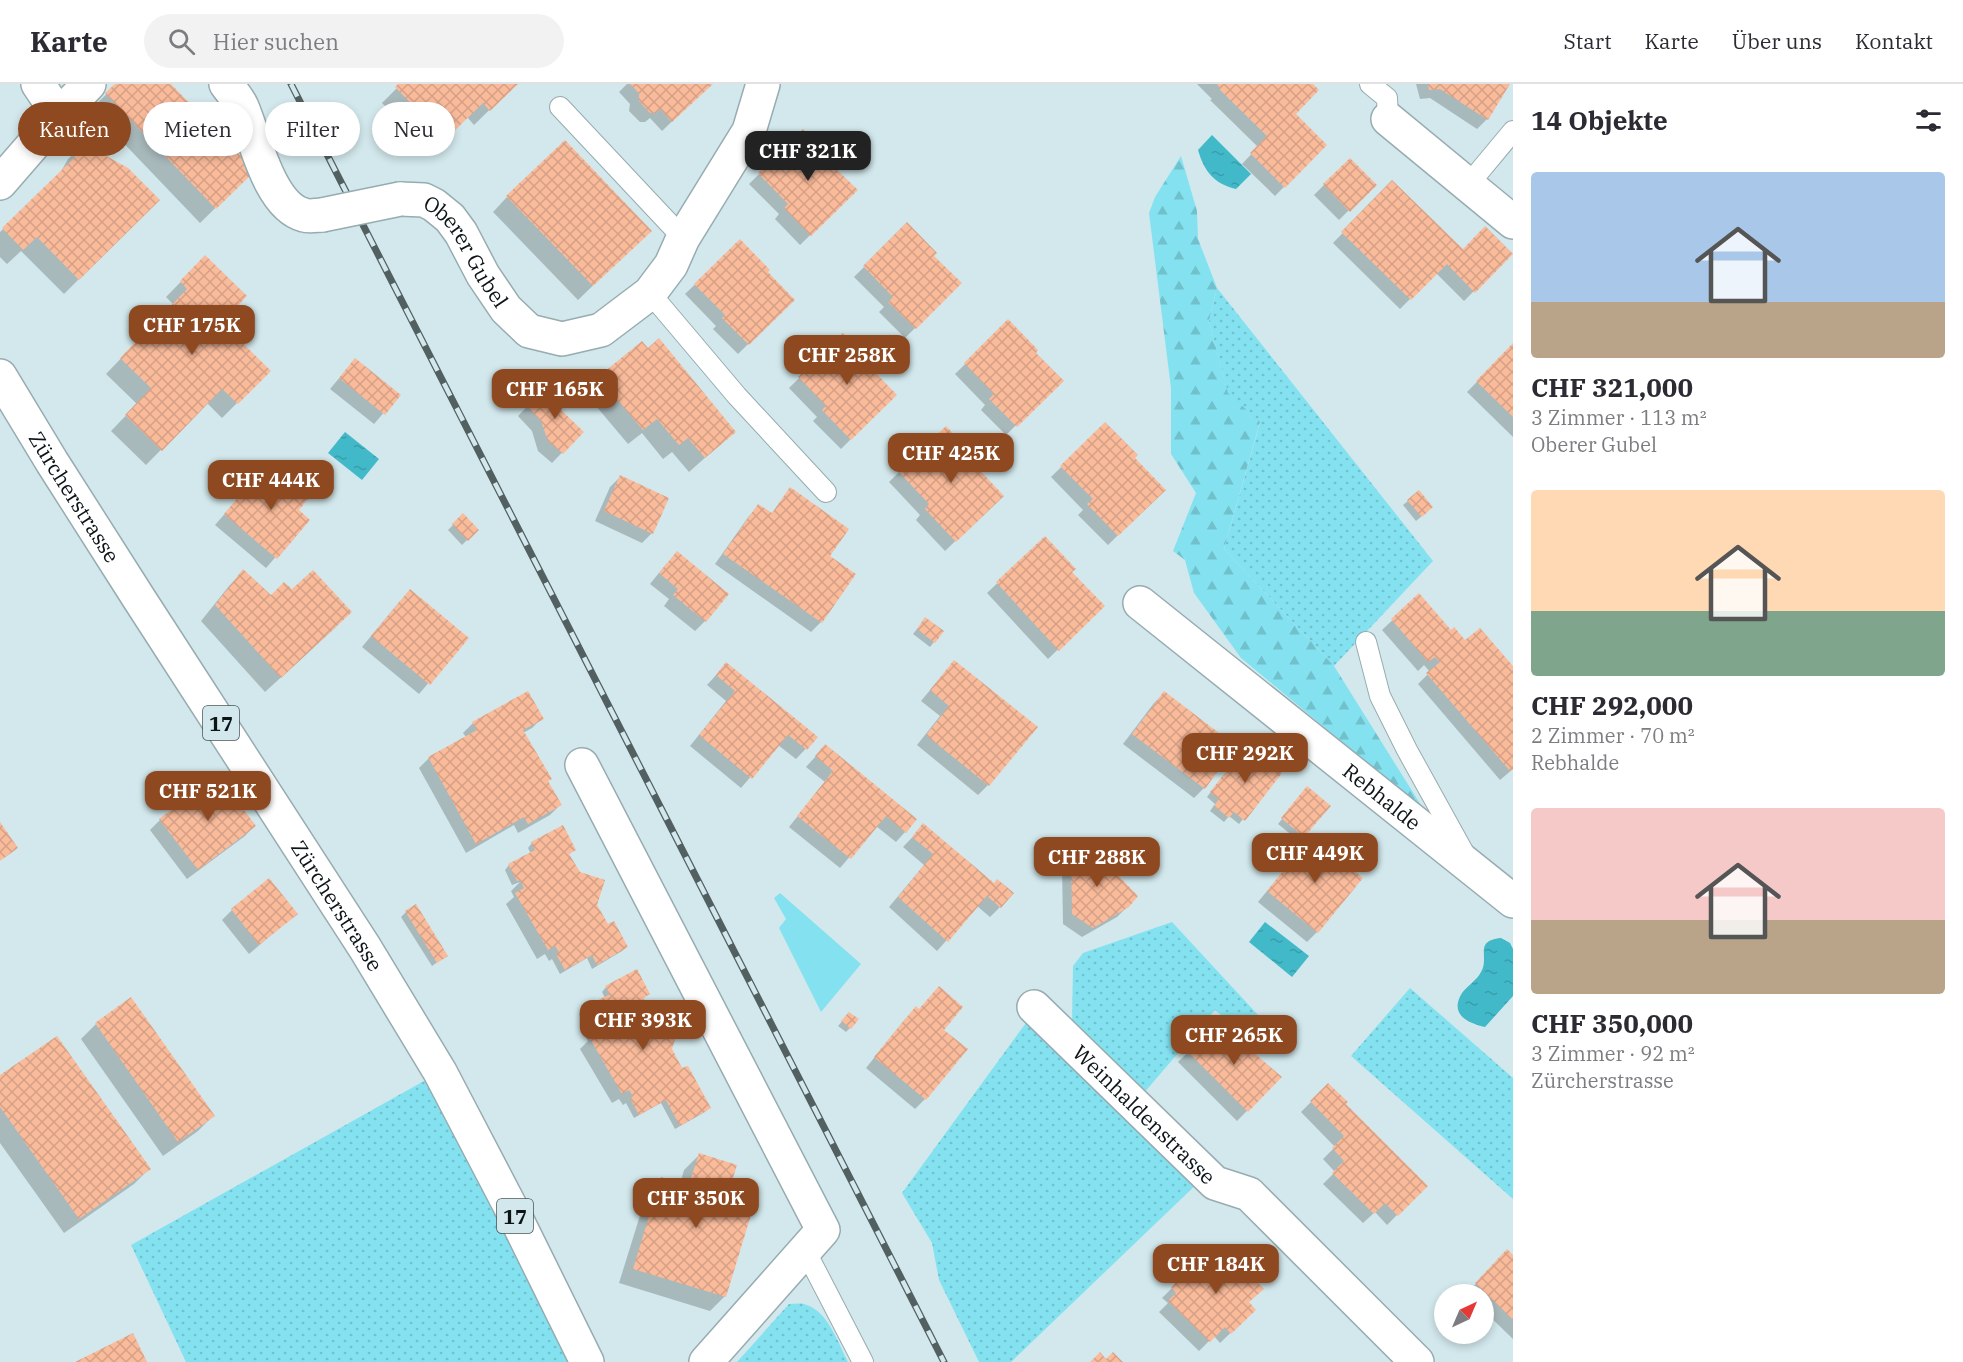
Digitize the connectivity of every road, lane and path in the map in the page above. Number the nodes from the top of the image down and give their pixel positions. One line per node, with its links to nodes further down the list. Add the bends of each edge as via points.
1 (38, 84): 6 (street)
2 (90, 84): 7 (street)
3 (226, 84): 16 (street, Oberer Gubel, bridge, via 241,104 280,199 306,216 400,199 434,204 461,233 506,309 529,331 562,339 601,330)
4 (763, 84): 15 (street, Oberer Gubel, via 749,131)
5 (1370, 84): 9 (lane, via 1387,98)
6 (50, 102)
7 (72, 102)
8 (560, 107): 15 (lane)
9 (1388, 119): 13 (street)
10 (1513, 131): 13 (lane)
11 (23, 156): 12 (street)
12 (0, 183)
13 (1468, 185): 14 (street)
14 (1513, 222)
15 (683, 238): 16 (street, Oberer Gubel, via 671,265)
16 (650, 293): 18 (lane, via 737,396)
17 (0, 376): 26 (street, Zürcherstrasse / 17, via 440,1072)
18 (826, 492)
19 (1140, 603): 22 (street, Rebhalde)
20 (1366, 642): 22 (lane, via 1380,696)
21 (582, 765): 25 (street, via 823,1230)
22 (1472, 868): 23 (street, Rebhalde)
23 (1513, 902)
24 (1034, 1007): 29 (street, Weinhaldenstrasse, via 1215,1183 1249,1194)
25 (805, 1250): 27 (street); 28 (lane)
26 (584, 1361)
27 (706, 1362)
28 (863, 1362)
29 (1417, 1362)

